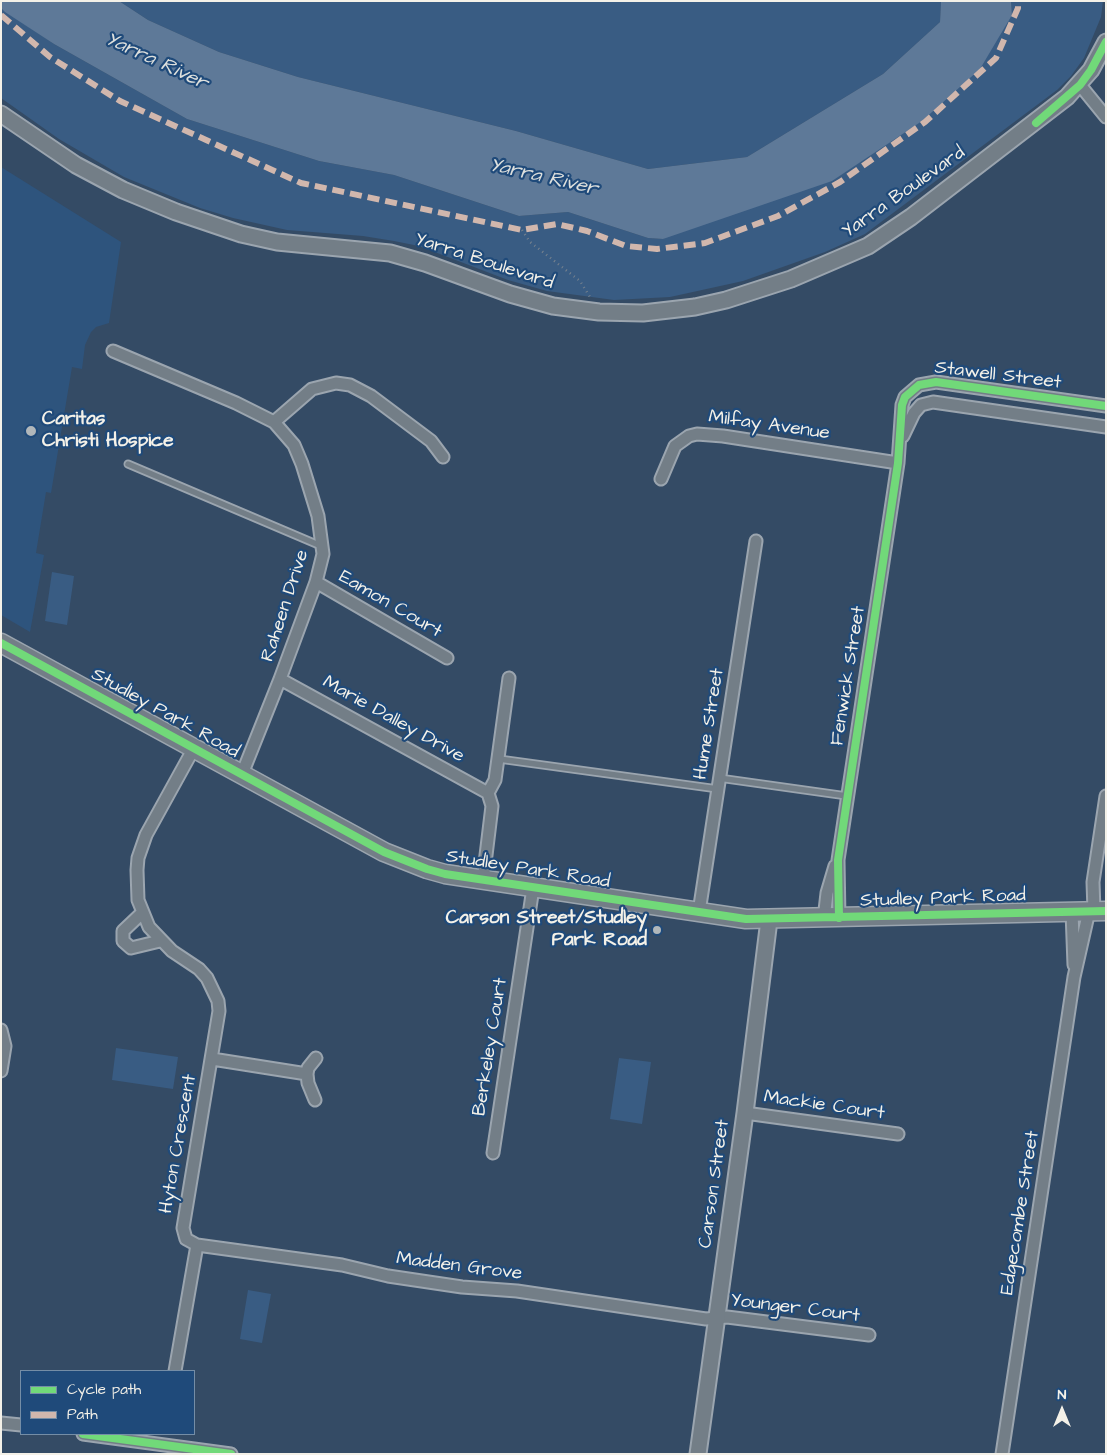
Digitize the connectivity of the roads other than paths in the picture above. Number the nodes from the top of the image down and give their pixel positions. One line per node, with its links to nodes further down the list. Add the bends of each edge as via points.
1 (1106, 42): 2 (main road, Yarra Boulevard)
2 (1080, 85): 3 (main road, Yarra Boulevard, via 1036,123 912,217 847,256 726,300 643,313 553,306 390,253 277,242 233,231 123,190 60,155); 4 (street)
3 (1, 114)
4 (1106, 117)
5 (113, 350): 7 (street, Raheen Drive)
6 (1106, 406): 9 (street, Stawell Street, via 926,382 912,389 902,405)
7 (274, 422): 10 (street, via 312,389 336,383 350,384 430,441); 15 (street, Raheen Drive, via 294,445 302,464 318,516)
8 (1106, 427): 9 (street, Stawell Street, via 933,402 920,405)
9 (901, 440): 11 (street, Fenwick Street)
10 (443, 457)
11 (898, 462): 13 (street, Milfay Avenue, via 697,434 688,436 675,446); 26 (street, Fenwick Street)
12 (128, 464): 15 (lane)
13 (661, 479)
14 (756, 541): 24 (street, Hume Street)
15 (323, 547): 16 (street, Raheen Drive)
16 (316, 582): 18 (street, Eamon Court); 20 (street, Raheen Drive)
17 (1, 643): 21 (main road, Studley Park Road)
18 (447, 658)
19 (509, 678): 22 (street)
20 (280, 679): 23 (street, Raheen Drive); 25 (street, Marie Dalley Drive)
21 (194, 748): 23 (main road, Studley Park Road); 31 (street, Hyton Crescent, via 141,846 137,885)
22 (499, 759): 24 (lane); 25 (street, via 495,780)
23 (242, 774): 28 (main road, Studley Park Road, via 405,862 445,874)
24 (718, 784): 26 (lane); 32 (street, Hume Street)
25 (488, 793): 28 (street, via 492,806)
26 (847, 796): 33 (street, Fenwick Street, via 838,860 830,882)
27 (1106, 796): 30 (street)
28 (483, 880): 29 (main road, Studley Park Road)
29 (533, 888): 32 (main road, Studley Park Road); 45 (street, Berkeley Court)
30 (1090, 911): 33 (main road, Studley Park Road); 36 (street, Edgecombe Street); 36 (street, Edgecombe Street)
31 (142, 912): 35 (street, Hyton Crescent); 35 (street, via 123,931 123,941 131,948)
32 (699, 912): 34 (main road, Studley Park Road)
33 (831, 918): 34 (main road, Studley Park Road)
34 (769, 920): 43 (main road, Carson Street)
35 (160, 941): 39 (street, Hyton Crescent, via 199,969 213,989 219,1010)
36 (1074, 976): 56 (street, Edgecombe Street)
37 (2, 1031): 40 (street, via 5,1046)
38 (316, 1058): 41 (street)
39 (212, 1059): 41 (street); 46 (street, Hyton Crescent, via 183,1228 186,1239)
40 (1, 1072)
41 (307, 1074): 42 (street)
42 (315, 1100)
43 (745, 1113): 44 (street, Mackie Court); 47 (main road, Carson Street)
44 (898, 1134)
45 (493, 1153)
46 (197, 1245): 47 (street, Madden Grove, via 342,1265 462,1287); 49 (street)
47 (717, 1318): 48 (street, Younger Court); 55 (main road, Carson Street)
48 (869, 1335)
49 (174, 1370)
50 (1, 1423): 51 (street)
51 (20, 1425)
52 (100, 1435): 53 (street)
53 (163, 1439): 54 (street)
54 (231, 1454)
55 (698, 1454)
56 (1002, 1454)

